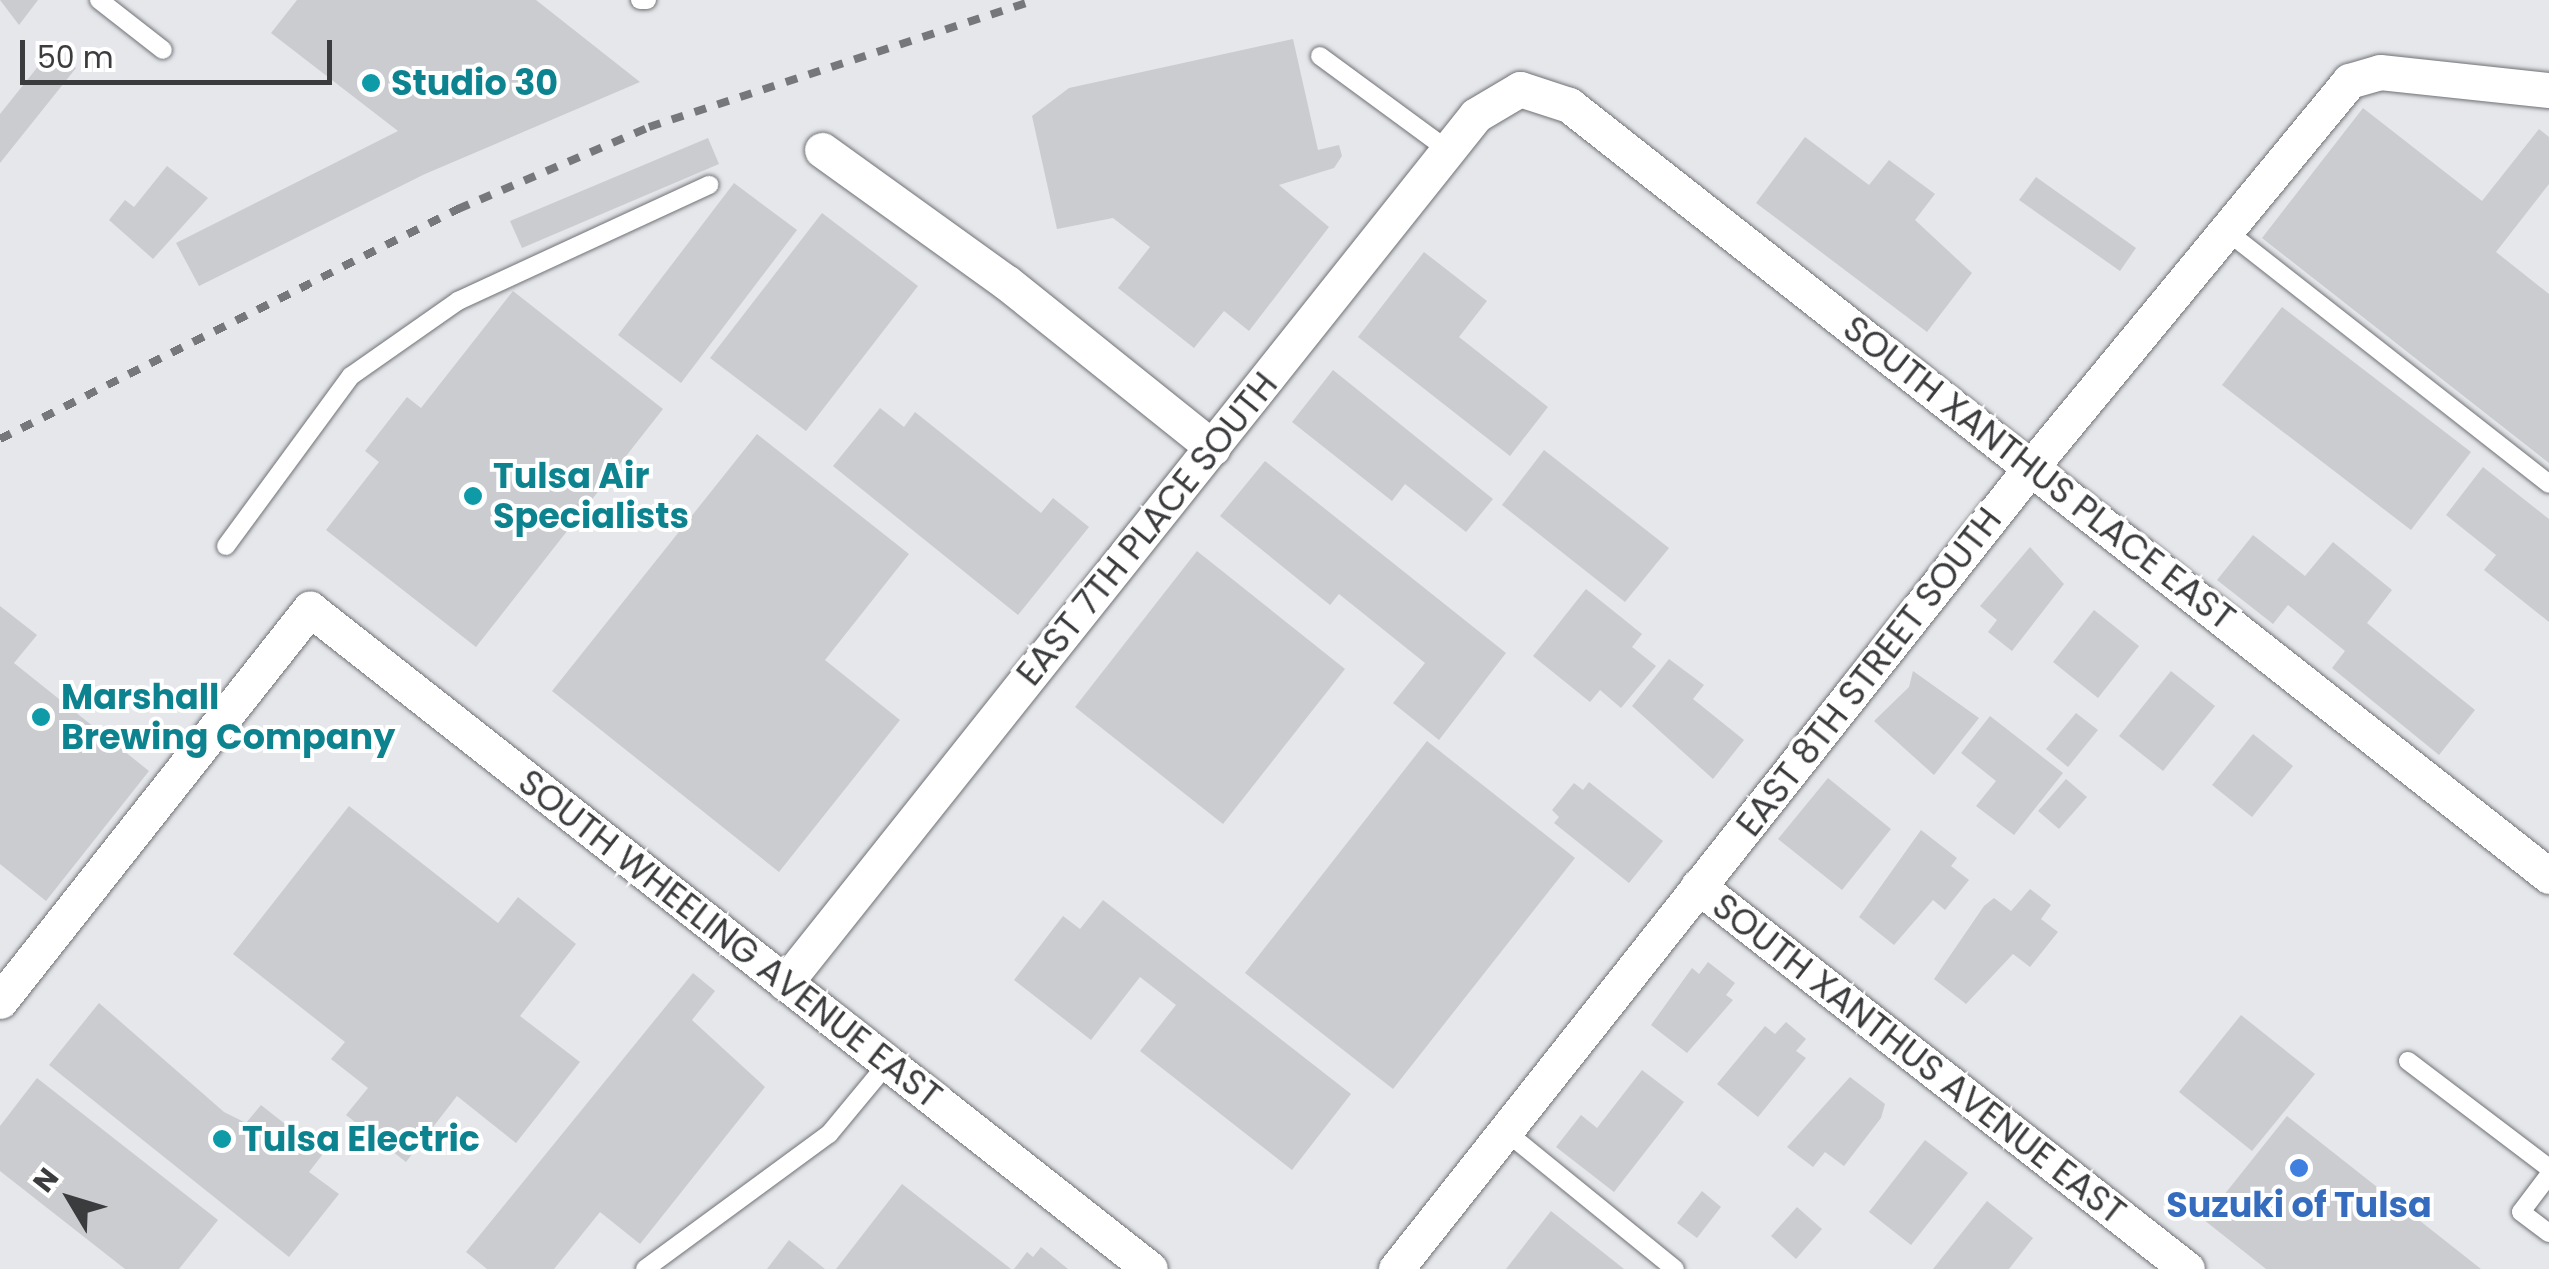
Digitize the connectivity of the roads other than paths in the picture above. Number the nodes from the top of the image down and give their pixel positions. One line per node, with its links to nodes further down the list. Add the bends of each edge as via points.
1 (99, 0): 2 (lane)
2 (163, 50)
3 (1320, 56): 7 (lane)
4 (1520, 89): 7 (street, EAST 7TH PLACE SOUTH, via 1476,115); 11 (street, SOUTH XANTHUS PLACE EAST, via 1570,105)
5 (2549, 90): 9 (street, EAST 8TH STREET SOUTH, via 2380,72 2349,80)
6 (822, 150): 10 (street, via 1006,282)
7 (1448, 150): 10 (street, EAST 7TH PLACE SOUTH)
8 (709, 186): 13 (lane, via 458,301 352,376)
9 (2224, 229): 11 (street, EAST 8TH STREET SOUTH); 12 (lane)
10 (1212, 448): 16 (street, EAST 7TH PLACE SOUTH)
11 (2032, 466): 14 (street, SOUTH XANTHUS PLACE EAST); 15 (street, EAST 8TH STREET SOUTH)
12 (2549, 484)
13 (226, 546)
14 (2549, 876)
15 (1698, 886): 20 (street, EAST 8TH STREET SOUTH); 27 (street, SOUTH XANTHUS AVENUE EAST)
16 (784, 983): 17 (street, SOUTH WHEELING AVENUE EAST, via 310,609); 19 (street, SOUTH WHEELING AVENUE EAST)
17 (0, 1001)
18 (2408, 1061): 21 (lane)
19 (888, 1063): 23 (lane, via 829,1134); 24 (street, SOUTH WHEELING AVENUE EAST)
20 (1506, 1130): 25 (street, EAST 8TH STREET SOUTH); 26 (lane)
21 (2549, 1171): 22 (lane, via 2521,1212)
22 (2549, 1233)
23 (644, 1269)
24 (1150, 1269)
25 (1396, 1269)
26 (1675, 1269)
27 (2187, 1269)

